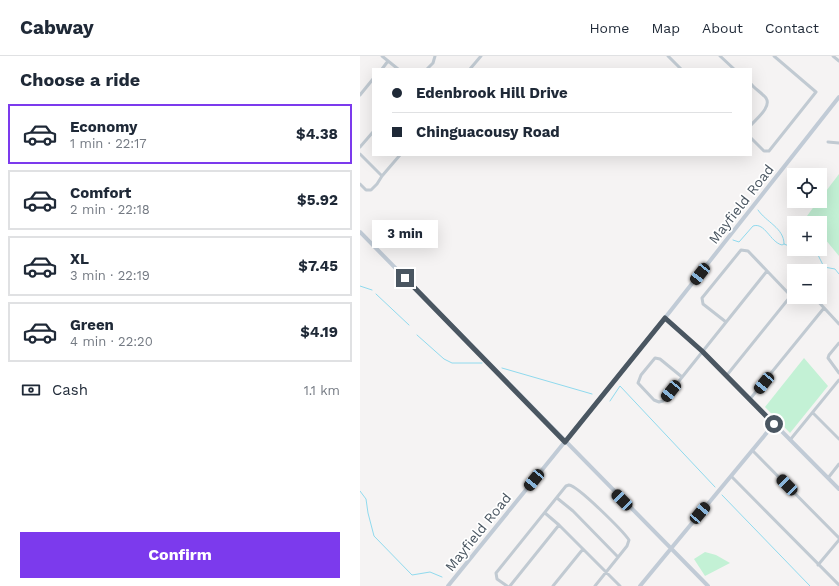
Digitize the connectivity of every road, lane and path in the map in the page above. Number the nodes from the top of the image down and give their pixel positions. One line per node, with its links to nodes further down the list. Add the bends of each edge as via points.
1 (382, 56): 8 (street)
2 (435, 56): 12 (street)
3 (481, 56): 13 (street)
4 (668, 56): 14 (street)
5 (720, 56): 15 (street)
6 (775, 56): 22 (street, via 816,92 769,151 764,151)
7 (833, 56): 9 (street)
8 (388, 61): 10 (street); 11 (street)
9 (839, 61)
10 (383, 68)
11 (397, 68)
12 (428, 68)
13 (471, 68)
14 (680, 68)
15 (733, 68)
16 (372, 80): 18 (street)
17 (752, 85): 20 (street, via 766,98 767,103)
18 (360, 95)
19 (839, 97): 36 (main road, Mayfield Road)
20 (752, 124)
21 (372, 133): 25 (street)
22 (752, 139)
23 (828, 142): 24 (street)
24 (839, 143)
25 (360, 147)
26 (360, 154): 28 (street)
27 (399, 156): 28 (street)
28 (382, 176): 29 (street, via 371,190 366,190)
29 (360, 184)
30 (360, 232): 50 (main road)
31 (767, 271): 32 (street); 37 (street); 37 (street, via 748,251 739,252 702,300 703,304)
32 (787, 292)
33 (787, 301): 42 (street)
34 (820, 304): 35 (street)
35 (824, 308): 38 (street); 45 (street)
36 (665, 318): 40 (main road); 50 (main road, Mayfield Road)
37 (726, 322): 40 (street)
38 (839, 324)
39 (839, 343): 41 (street, via 828,358)
40 (702, 351): 42 (main road); 43 (street)
41 (839, 373)
42 (727, 375): 45 (main road)
43 (682, 377): 43 (street, via 663,401 659,402 638,382 655,358 660,359)
44 (839, 380): 46 (street)
45 (750, 399): 47 (main road)
46 (813, 413): 48 (street); 49 (street)
47 (774, 424): 49 (main road); 51 (main road)
48 (839, 439)
49 (790, 440): 54 (main road)
50 (565, 442): 61 (main road); 66 (main road, Mayfield Road)
51 (753, 451): 53 (main road); 59 (street)
52 (839, 464): 54 (street)
53 (731, 476): 61 (main road); 63 (street)
54 (828, 478): 55 (main road)
55 (839, 489)
56 (557, 498): 57 (street); 62 (street); 62 (street, via 569,485 588,498 629,540)
57 (545, 513): 58 (street); 67 (street, via 496,573 497,579)
58 (559, 525): 60 (street); 67 (street)
59 (839, 539): 63 (street)
60 (583, 549): 64 (street); 68 (street)
61 (671, 549): 71 (main road); 72 (main road)
62 (618, 557): 64 (street)
63 (818, 565): 65 (street)
64 (606, 572): 69 (street); 70 (street)
65 (839, 585)
66 (448, 586)
67 (508, 586)
68 (553, 586)
69 (595, 586)
70 (620, 586)
71 (640, 586)
72 (708, 586)

